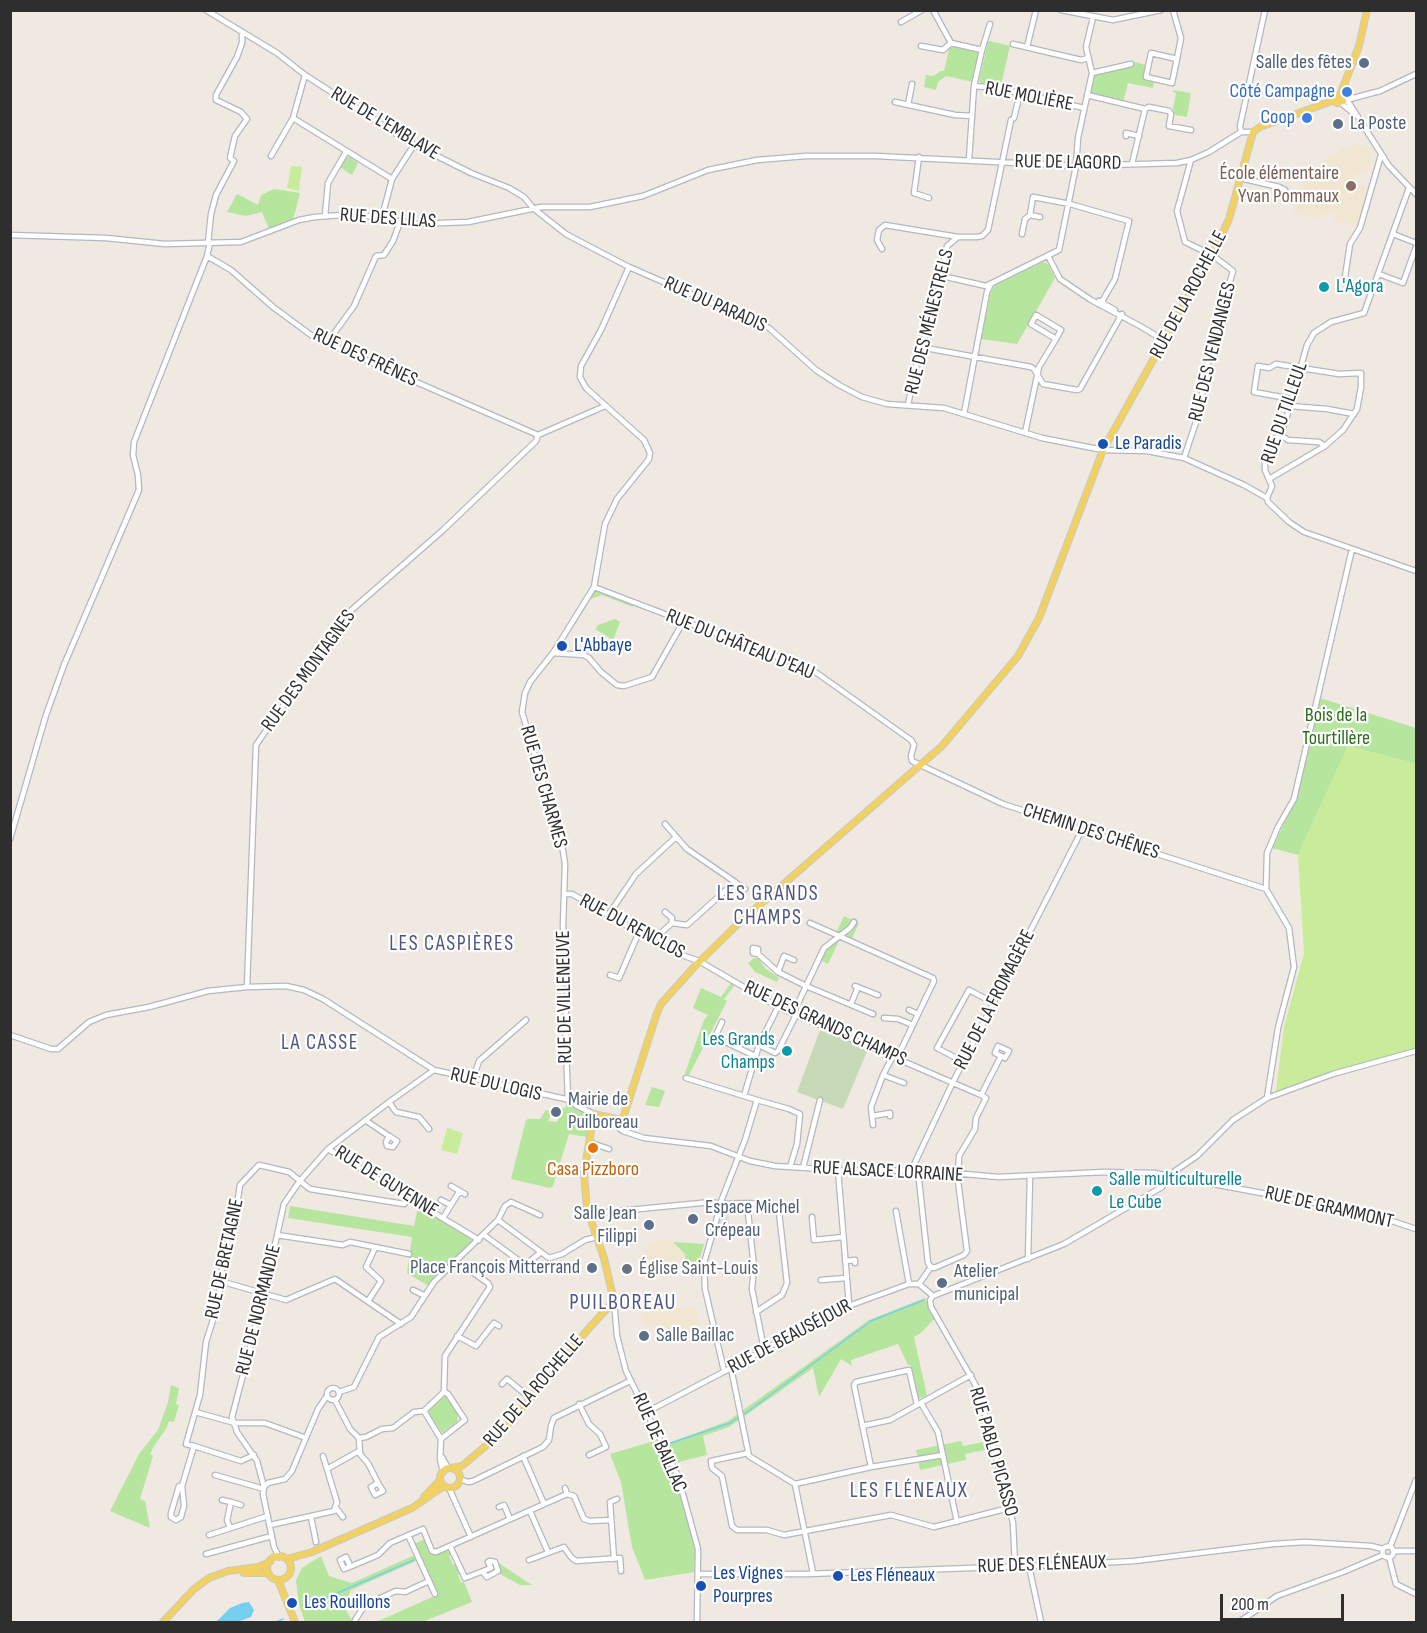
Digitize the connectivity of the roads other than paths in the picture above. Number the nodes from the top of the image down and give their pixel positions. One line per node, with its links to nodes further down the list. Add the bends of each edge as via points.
1 (206, 10): 13 (street, RUE DE L'EMBLAVE)
2 (922, 10): 11 (street)
3 (933, 10): 14 (street)
4 (1036, 10): 17 (street)
5 (1061, 10): 10 (street)
6 (1161, 10): 10 (street, via 1121,19)
7 (1173, 10): 20 (street, via 1181,38)
8 (1265, 10): 37 (street)
9 (1367, 10): 29 (main road)
10 (1093, 17): 19 (street, via 1086,45)
11 (901, 22)
12 (990, 24): 18 (street)
13 (242, 32): 24 (street, RUE DE L'EMBLAVE); 70 (street, via 237,57 216,100 247,119 235,136 230,158 234,161 216,195)
14 (951, 43): 16 (street, via 943,50); 18 (street)
15 (1012, 44): 17 (street)
16 (921, 46)
17 (1028, 47): 19 (street, via 1081,60)
18 (982, 50): 26 (street)
19 (1088, 58): 22 (street)
20 (1177, 59): 20 (street, via 1151,53 1146,77 1172,83)
21 (1131, 64): 22 (street)
22 (1092, 73): 28 (street)
23 (1416, 74): 29 (street, via 1380,91)
24 (305, 75): 35 (street); 41 (street, RUE DE L'EMBLAVE)
25 (912, 84): 31 (street)
26 (974, 86): 27 (street, RUE MOLIÈRE); 34 (street)
27 (1020, 93): 32 (street, RUE MOLIÈRE); 49 (street)
28 (1087, 95): 32 (street); 33 (street)
29 (1343, 101): 38 (main road); 43 (street)
30 (895, 102): 31 (street)
31 (908, 105): 34 (street)
32 (1084, 108): 51 (street)
33 (1145, 109): 36 (street, via 1169,111 1168,126); 40 (street)
34 (972, 116): 47 (street)
35 (293, 118): 42 (street); 44 (street)
36 (1191, 130)
37 (1241, 132): 38 (street); 48 (street, RUE DE LAGORD)
38 (1253, 132): 52 (main road, RUE DE LA ROCHELLE)
39 (1126, 136): 40 (street)
40 (1139, 136): 50 (street)
41 (414, 145): 53 (street); 59 (street, RUE DE L'EMBLAVE, via 508,188)
42 (346, 152): 53 (street); 61 (street, via 328,183)
43 (1381, 154): 54 (street); 82 (street, via 1360,228 1350,244 1345,278)
44 (271, 156)
45 (875, 156): 46 (street, RUE DE LAGORD); 59 (street, RUE DES LILAS, via 806,156 737,163 618,202 590,207)
46 (919, 157): 47 (street, RUE DE LAGORD); 57 (street, via 913,190 915,195)
47 (969, 159): 49 (street, RUE DE LAGORD)
48 (1191, 160): 50 (street, RUE DE LAGORD); 75 (street, via 1177,216 1185,242)
49 (1001, 162): 51 (street, RUE DE LAGORD); 69 (street, RUE DES MÉNESTRELS, via 988,230 982,236)
50 (1132, 165): 51 (street, RUE DE LAGORD)
51 (1076, 166): 58 (street)
52 (1240, 178): 55 (street); 75 (main road, RUE DE LA ROCHELLE, via 1229,219)
53 (392, 179): 63 (street)
54 (1409, 188): 56 (street); 66 (street)
55 (1285, 190)
56 (1416, 194)
57 (929, 198)
58 (1070, 204): 60 (street, via 1033,197); 77 (street, via 1061,248); 85 (street, via 1129,221 1115,279)
59 (533, 208): 64 (street, RUE DES LILAS, via 468,222); 78 (street, RUE DU PARADIS, via 566,234)
60 (1029, 215): 62 (street); 65 (street)
61 (325, 216): 63 (street, RUE DES LILAS, via 356,214); 70 (street, RUE DES LILAS, via 299,220 249,241)
62 (1040, 217)
63 (382, 218): 64 (street, RUE DES LILAS)
64 (400, 222): 89 (street, via 384,255 376,256 354,306)
65 (1022, 234)
66 (1393, 234): 71 (street); 79 (street)
67 (10, 235): 70 (street, RUE DES LILAS)
68 (944, 235): 69 (street); 72 (street); 74 (street, via 885,225 879,230)
69 (958, 237): 72 (street, RUE DES MÉNESTRELS)
70 (209, 243): 76 (street)
71 (1416, 243)
72 (947, 246): 80 (street, RUE DES MÉNESTRELS)
73 (1416, 248): 79 (street, via 1403,283)
74 (882, 249)
75 (1212, 255): 88 (main road, RUE DE LA ROCHELLE); 107 (street, RUE DES VENDANGES, via 1233,273)
76 (207, 256): 89 (street, RUE DES FRÊNES); 119 (street, via 134,442 139,490 64,665)
77 (1048, 256): 81 (street); 85 (street, via 1060,279)
78 (629, 267): 95 (street, RUE DU PARADIS, via 769,328 816,370 862,397); 96 (street, via 580,371 582,383)
79 (1379, 274): 92 (street, RUE DU TILLEUL, via 1363,314 1335,320 1314,333)
80 (942, 276): 83 (street); 90 (street, RUE DES MÉNESTRELS, via 932,322)
81 (991, 284): 83 (street); 84 (street)
82 (1351, 284)
83 (984, 286): 84 (street)
84 (987, 292): 91 (street)
85 (1101, 303): 86 (street)
86 (1122, 316): 88 (street); 93 (street, via 1080,389 1044,384)
87 (1056, 339): 87 (street, via 1060,330 1036,315 1031,324); 93 (street)
88 (1165, 341): 105 (main road, RUE DE LA ROCHELLE)
89 (327, 343): 102 (street, RUE DES FRÊNES)
90 (920, 347): 91 (street); 95 (street, RUE DES MÉNESTRELS)
91 (975, 357): 93 (street, via 1031,367); 98 (street)
92 (1301, 368): 94 (street, RUE DU TILLEUL); 94 (street, via 1258,366 1254,392); 99 (street, via 1361,373)
93 (1037, 374): 100 (street)
94 (1292, 399): 97 (street, RUE DU TILLEUL)
95 (908, 405): 98 (street, RUE DU PARADIS)
96 (606, 406): 102 (street, RUE DES MONTAGNES); 112 (street, via 644,440 651,453 617,499 605,524)
97 (1290, 406): 99 (street); 101 (street, RUE DU TILLEUL)
98 (964, 414): 100 (street, RUE DU PARADIS)
99 (1354, 414): 104 (street)
100 (1025, 434): 105 (street, RUE DU PARADIS)
101 (1279, 434): 103 (street, via 1288,440); 108 (street, RUE DU TILLEUL, via 1265,459)
102 (538, 435): 138 (street, RUE DES MONTAGNES, via 442,531 347,614 256,745)
103 (1312, 442): 104 (street); 106 (street)
104 (1325, 446): 106 (street)
105 (1103, 450): 107 (street, RUE DU PARADIS, via 1147,451); 115 (main road, RUE DE LA ROCHELLE, via 1026,644 942,746)
106 (1312, 453): 108 (street)
107 (1184, 458): 109 (street, RUE DU PARADIS)
108 (1269, 479): 109 (street, RUE DU TILLEUL, via 1272,486)
109 (1267, 498): 110 (street, RUE DU PARADIS, via 1304,532)
110 (1352, 549): 111 (street, RUE DU PARADIS); 122 (street, via 1294,799 1267,853)
111 (1416, 571)
112 (594, 587): 113 (street, RUE DU CHÂTEAU D'EAU); 114 (street, RUE DES CHARMES)
113 (683, 622): 114 (street, via 652,677 624,686 617,685 584,655); 115 (street, RUE DU CHÂTEAU D'EAU, via 814,671 911,740 912,761)
114 (553, 653): 123 (street, RUE DES CHARMES, via 530,682 522,712 563,851)
115 (920, 766): 117 (street, CHEMIN DES CHÊNES, via 1003,804); 134 (main road, RUE DE LA ROCHELLE)
116 (665, 824): 118 (street)
117 (1082, 830): 122 (street, CHEMIN DES CHÊNES); 140 (street, RUE DE LA FROMAGÈRE)
118 (676, 837): 120 (street); 125 (street, via 636,873)
119 (10, 839)
120 (735, 882): 121 (street); 127 (street, via 687,925)
121 (745, 889)
122 (1266, 889): 166 (street, via 1289,928 1294,967 1278,1028)
123 (565, 894): 125 (street, RUE DU RENCLOS, via 573,894); 167 (street, RUE DE VILLENEUVE)
124 (665, 912): 127 (street)
125 (609, 914): 129 (street, RUE DU RENCLOS)
126 (854, 922): 130 (street)
127 (672, 923): 131 (street)
128 (810, 923): 130 (street)
129 (639, 932): 131 (street, RUE DU RENCLOS); 136 (street, via 619,978)
130 (839, 937): 137 (street, via 824,948); 146 (street, via 932,977 934,981)
131 (652, 941): 134 (street, RUE DU RENCLOS)
132 (758, 954): 135 (street)
133 (794, 960): 135 (street, via 784,956)
134 (699, 961): 142 (street, RUE DES GRANDS CHAMPS); 175 (main road, RUE DE LA ROCHELLE, via 661,1004)
135 (778, 972): 137 (street)
136 (610, 975)
137 (806, 986): 141 (street); 144 (street)
138 (247, 987): 151 (street, RUE DU LOGIS, via 96,1018 58,1049); 158 (street, RUE DU LOGIS, via 286,986 314,994)
139 (878, 995): 141 (street, via 857,986)
140 (994, 1003): 157 (street, RUE DE LA FROMAGÈRE); 157 (street, via 969,990 937,1048)
141 (851, 1004): 145 (street)
142 (778, 1007): 144 (street, RUE DES GRANDS CHAMPS); 152 (street)
143 (909, 1010): 146 (street)
144 (794, 1014): 152 (street, via 778,1051); 156 (street, RUE DES GRANDS CHAMPS)
145 (873, 1014)
146 (918, 1014): 150 (street)
147 (884, 1018): 150 (street)
148 (526, 1020): 161 (street, via 479,1061)
149 (722, 1022): 154 (street, via 715,1037)
150 (913, 1026): 156 (street)
151 (10, 1035)
152 (759, 1045): 154 (street)
153 (1416, 1051): 166 (street, via 1333,1074)
154 (755, 1056): 165 (street)
155 (1001, 1056): 164 (street)
156 (895, 1057): 159 (street); 162 (street, RUE DES GRANDS CHAMPS)
157 (964, 1062): 162 (street, RUE DE LA FROMAGÈRE)
158 (432, 1069): 161 (street, RUE DU LOGIS); 170 (street, RUE DE GUYENNE)
159 (883, 1075): 163 (street); 172 (street, via 871,1107)
160 (686, 1078): 165 (street)
161 (473, 1080): 167 (street, RUE DU LOGIS)
162 (953, 1082): 164 (street, RUE DES GRANDS CHAMPS); 186 (street, RUE DE LA FROMAGÈRE)
163 (904, 1083)
164 (981, 1095): 188 (street, via 986,1098 975,1129 959,1156)
165 (744, 1096): 168 (street)
166 (1267, 1098): 190 (street, via 1233,1120)
167 (568, 1100): 171 (street, RUE DU LOGIS)
168 (757, 1100): 182 (street); 183 (street, via 800,1114)
169 (820, 1100): 184 (street)
170 (389, 1102): 174 (street, RUE DE GUYENNE); 177 (street, via 396,1112 419,1118)
171 (594, 1114): 175 (main road); 179 (main road)
172 (872, 1116): 173 (street); 176 (street)
173 (890, 1116)
174 (365, 1120): 178 (street, RUE DE GUYENNE); 180 (street, RUE DE GUYENNE)
175 (621, 1120): 182 (street, RUE ALSACE LORRAINE, via 620,1129 626,1133 711,1146)
176 (873, 1125)
177 (429, 1129)
178 (389, 1136)
179 (589, 1142): 181 (street); 199 (main road, via 584,1174)
180 (328, 1149): 191 (street, RUE DE NORMANDIE); 193 (street, RUE DE GUYENNE)
181 (609, 1149)
182 (738, 1156): 183 (street, RUE ALSACE LORRAINE); 196 (street)
183 (790, 1167): 184 (street, RUE ALSACE LORRAINE)
184 (803, 1168): 185 (street, RUE ALSACE LORRAINE)
185 (838, 1170): 186 (street, RUE ALSACE LORRAINE); 208 (street)
186 (911, 1171): 187 (street, RUE ALSACE LORRAINE)
187 (918, 1171): 188 (street, RUE ALSACE LORRAINE); 217 (street)
188 (958, 1174): 189 (street, RUE ALSACE LORRAINE); 217 (street, via 967,1251)
189 (1030, 1176): 190 (street, RUE ALSACE LORRAINE, via 1127,1172); 213 (street)
190 (1171, 1178): 204 (street, RUE DE GRAMMONT, via 1342,1209); 213 (street, via 1162,1188 1064,1244)
191 (299, 1182): 193 (street, RUE DE BRETAGNE, via 310,1189 404,1204); 205 (street, RUE DE NORMANDIE, via 284,1204); 220 (street, RUE DE BRETAGNE, via 289,1172 259,1165 240,1185)
192 (451, 1186): 197 (street, via 462,1193)
193 (410, 1198): 202 (street, RUE DE GUYENNE)
194 (441, 1200): 197 (street)
195 (747, 1203): 196 (street); 230 (street); 230 (street, via 773,1205 779,1212 787,1283 782,1295)
196 (720, 1204): 199 (street, via 678,1204); 238 (street, via 704,1263 707,1298)
197 (451, 1205): 202 (street)
198 (896, 1210): 221 (street)
199 (588, 1214): 207 (main road)
200 (540, 1215): 203 (street, via 509,1202)
201 (812, 1217): 208 (street, via 814,1240)
202 (443, 1218): 209 (street, RUE DE GUYENNE)
203 (498, 1220): 206 (street); 211 (street)
204 (1416, 1229)
205 (277, 1234): 210 (street); 224 (street, RUE DE NORMANDIE)
206 (484, 1235): 209 (street); 211 (street, via 525,1265)
207 (597, 1237): 211 (street, via 556,1257 549,1258); 228 (main road)
208 (843, 1237): 215 (street)
209 (479, 1240): 214 (street)
210 (375, 1248): 212 (street); 227 (street, via 366,1267 381,1281)
211 (540, 1252)
212 (409, 1254)
213 (1028, 1258): 226 (street)
214 (456, 1261): 225 (street); 235 (street, via 490,1287)
215 (845, 1261): 216 (street); 218 (street)
216 (855, 1263)
217 (931, 1267): 222 (street)
218 (846, 1278): 219 (street); 229 (street)
219 (821, 1280)
220 (220, 1281): 224 (street); 250 (street, RUE DE BRETAGNE)
221 (909, 1284): 222 (street, RUE DE BEAUSÉJOUR); 229 (street, RUE DE BEAUSÉJOUR)
222 (919, 1284): 226 (street)
223 (413, 1290): 225 (street)
224 (264, 1294): 227 (street, via 286,1300 335,1278); 252 (street, RUE DE NORMANDIE)
225 (424, 1296): 233 (street, via 414,1314)
226 (933, 1296): 239 (street, RUE PABLO PICASSO, via 932,1307)
227 (368, 1301): 233 (street)
228 (614, 1301): 231 (main road, RUE DE LA ROCHELLE); 232 (street, RUE DE BAILLAC)
229 (849, 1304): 236 (street, RUE DE BEAUSÉJOUR)
230 (756, 1312): 236 (street)
231 (603, 1313): 232 (street); 245 (main road, RUE DE LA ROCHELLE)
232 (615, 1317): 240 (street, RUE DE BAILLAC)
233 (401, 1324): 242 (street, via 377,1340 354,1387)
234 (499, 1326): 235 (street, via 494,1323 476,1346)
235 (458, 1336): 243 (street, via 445,1356)
236 (764, 1349): 237 (street, RUE DE BEAUSÉJOUR)
237 (730, 1368): 238 (street, RUE DE BEAUSÉJOUR); 259 (street)
238 (724, 1371): 251 (street, RUE DE BEAUSÉJOUR)
239 (971, 1375): 248 (street); 286 (street, RUE PABLO PICASSO, via 979,1390)
240 (630, 1381): 247 (street); 251 (street, RUE DE BAILLAC)
241 (502, 1384): 245 (street, via 507,1379)
242 (339, 1392): 244 (street, via 330,1389); 246 (street)
243 (444, 1392): 249 (street); 256 (street, via 465,1420)
244 (327, 1396): 246 (street); 254 (street)
245 (530, 1398): 265 (main road, RUE DE LA ROCHELLE, via 501,1433)
246 (335, 1400): 255 (street)
247 (579, 1404): 261 (street, via 606,1447); 264 (street, via 554,1418 547,1444)
248 (919, 1404): 253 (street, via 890,1420); 253 (street, via 909,1370 856,1382); 262 (street, via 938,1432)
249 (424, 1411): 255 (street, via 414,1412 397,1426); 256 (street)
250 (195, 1412): 252 (street); 257 (street, RUE DE BRETAGNE, via 186,1444)
251 (647, 1412): 321 (street, RUE DE BAILLAC, via 678,1476 698,1549)
252 (233, 1422): 254 (street, via 265,1423); 260 (street)
253 (862, 1426): 266 (street)
254 (306, 1438): 276 (street, via 292,1471 285,1479)
255 (359, 1438): 258 (street)
256 (441, 1439): 268 (street, via 441,1455)
257 (194, 1446): 260 (street, via 241,1461); 275 (street)
258 (359, 1451): 267 (street); 272 (street)
259 (748, 1452): 274 (street, via 750,1458); 296 (street, via 711,1461 712,1468 722,1476 734,1528 784,1535)
260 (254, 1455): 276 (street)
261 (589, 1455)
262 (943, 1455): 266 (street); 293 (street)
263 (323, 1456): 267 (street)
264 (523, 1456): 270 (street, via 473,1481); 283 (street)
265 (462, 1466): 268 (main road, RUE DE LA ROCHELLE); 270 (main road, RUE DE LA ROCHELLE)
266 (871, 1467): 274 (street)
267 (327, 1469): 285 (street)
268 (447, 1469): 270 (main road); 273 (main road)
269 (215, 1475): 276 (street)
270 (459, 1477): 273 (main road, via 456,1486)
271 (1416, 1480): 303 (street)
272 (378, 1483)
273 (445, 1484): 300 (street); 305 (main road, via 412,1508)
274 (795, 1484): 296 (street)
275 (182, 1486): 275 (street, via 184,1506 176,1520 171,1513)
276 (265, 1486): 288 (street)
277 (565, 1488): 278 (street)
278 (567, 1494): 283 (street); 292 (street, via 574,1496 584,1520)
279 (617, 1499): 292 (street, via 610,1502)
280 (222, 1500): 281 (street)
281 (231, 1502): 282 (street); 295 (street, via 227,1520)
282 (241, 1504)
283 (544, 1504): 287 (street)
284 (499, 1507): 291 (street, via 504,1505)
285 (336, 1508): 289 (street); 290 (street)
286 (1009, 1508): 293 (street); 314 (street, RUE PABLO PICASSO, via 1015,1532)
287 (530, 1510): 291 (street); 306 (street)
288 (268, 1516): 294 (street); 295 (street)
289 (310, 1516): 294 (street); 301 (street)
290 (343, 1517)
291 (510, 1519): 300 (street)
292 (612, 1520): 311 (street)
293 (957, 1522): 296 (street, via 934,1527 891,1515)
294 (270, 1525): 299 (street)
295 (230, 1528): 297 (street)
296 (804, 1531): 320 (street)
297 (209, 1534)
298 (408, 1535): 302 (street, via 423,1529 434,1552); 313 (street, via 378,1555); 323 (street)
299 (272, 1536): 308 (street); 309 (street)
300 (471, 1537): 302 (street)
301 (315, 1542)
302 (450, 1546): 318 (street, via 463,1576)
303 (1392, 1549): 304 (street); 307 (street); 310 (street)
304 (1416, 1551)
305 (312, 1552): 309 (main road); 316 (main road)
306 (548, 1552): 311 (street, via 564,1546 576,1560); 312 (street)
307 (1383, 1552): 310 (street); 315 (street, RUE DES FLÉNEAUX, via 1371,1546 1305,1542 1134,1561); 332 (street, via 1277,1596)
308 (206, 1554)
309 (277, 1557): 316 (main road); 319 (main road); 326 (main road, via 258,1567 209,1578)
310 (1389, 1557): 325 (street, via 1396,1584)
311 (614, 1559): 317 (street, via 620,1558)
312 (529, 1560)
313 (350, 1566)
314 (1016, 1566): 315 (street, RUE DES FLÉNEAUX); 320 (street, RUE DES FLÉNEAUX)
315 (1029, 1566): 331 (street)
316 (291, 1568): 322 (main road, via 290,1575)
317 (621, 1570)
318 (483, 1572)
319 (268, 1573): 322 (main road); 326 (main road, via 218,1578)
320 (813, 1573): 321 (street, RUE DES FLÉNEAUX)
321 (698, 1574): 330 (street, RUE DE BAILLAC)
322 (282, 1580): 329 (main road)
323 (429, 1581): 324 (street); 327 (street, via 366,1605)
324 (435, 1594)
325 (1416, 1594)
326 (172, 1613): 328 (main road)
327 (356, 1620)
328 (163, 1623)
329 (295, 1623)
330 (697, 1623)
331 (1041, 1623)
332 (1239, 1623)

